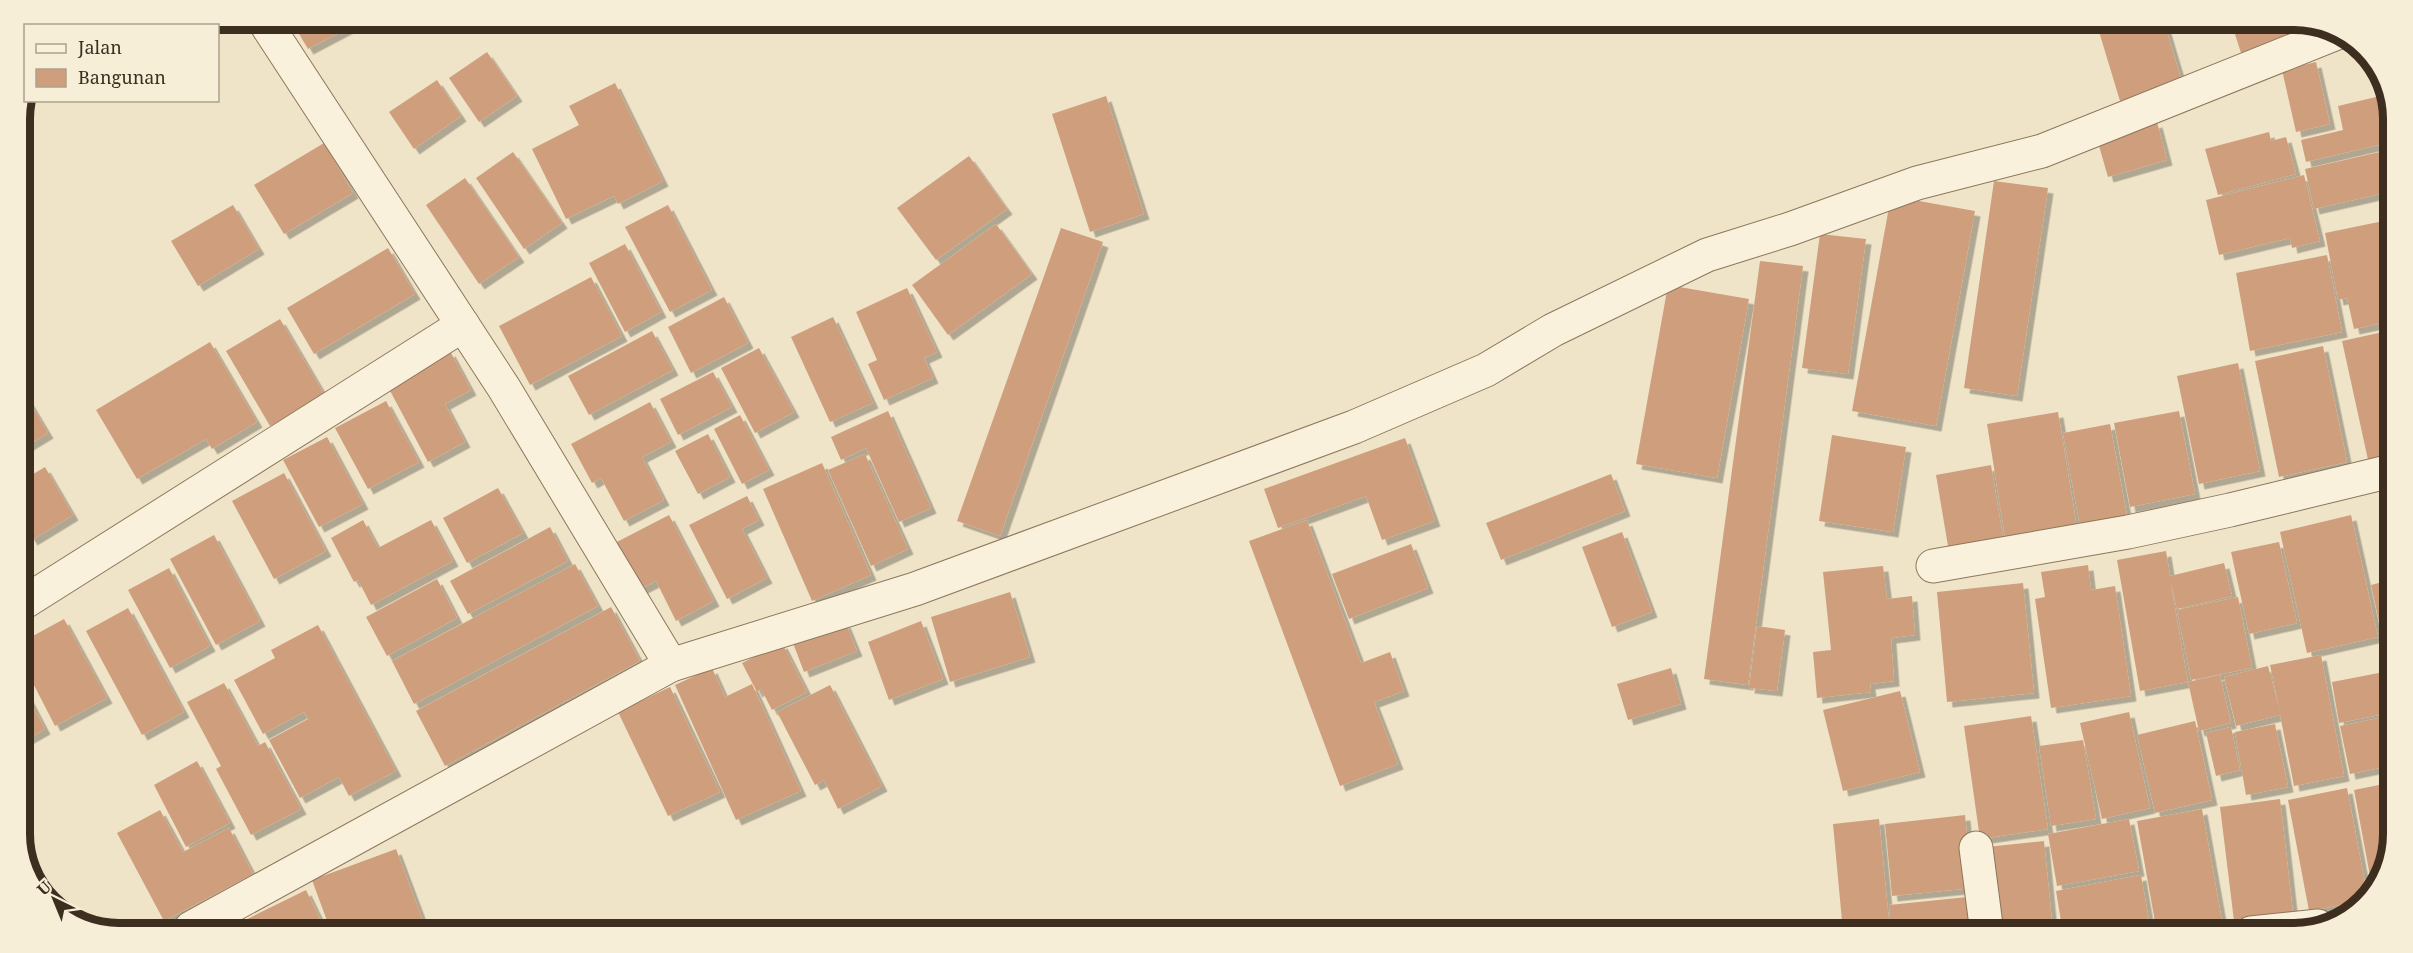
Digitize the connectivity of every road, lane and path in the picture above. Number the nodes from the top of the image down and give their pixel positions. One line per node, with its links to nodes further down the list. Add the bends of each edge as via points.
1 (270, 30): 3 (street)
2 (2327, 37): 7 (street, via 2042,151 1917,183 1707,255 1553,330 1486,370 1354,427 915,590)
3 (463, 325): 6 (street); 7 (street)
4 (2383, 473): 5 (street, via 2128,532)
5 (1933, 566)
6 (30, 599)
7 (671, 665): 9 (street)
8 (1976, 848): 10 (street)
9 (200, 923)
10 (1986, 923)

